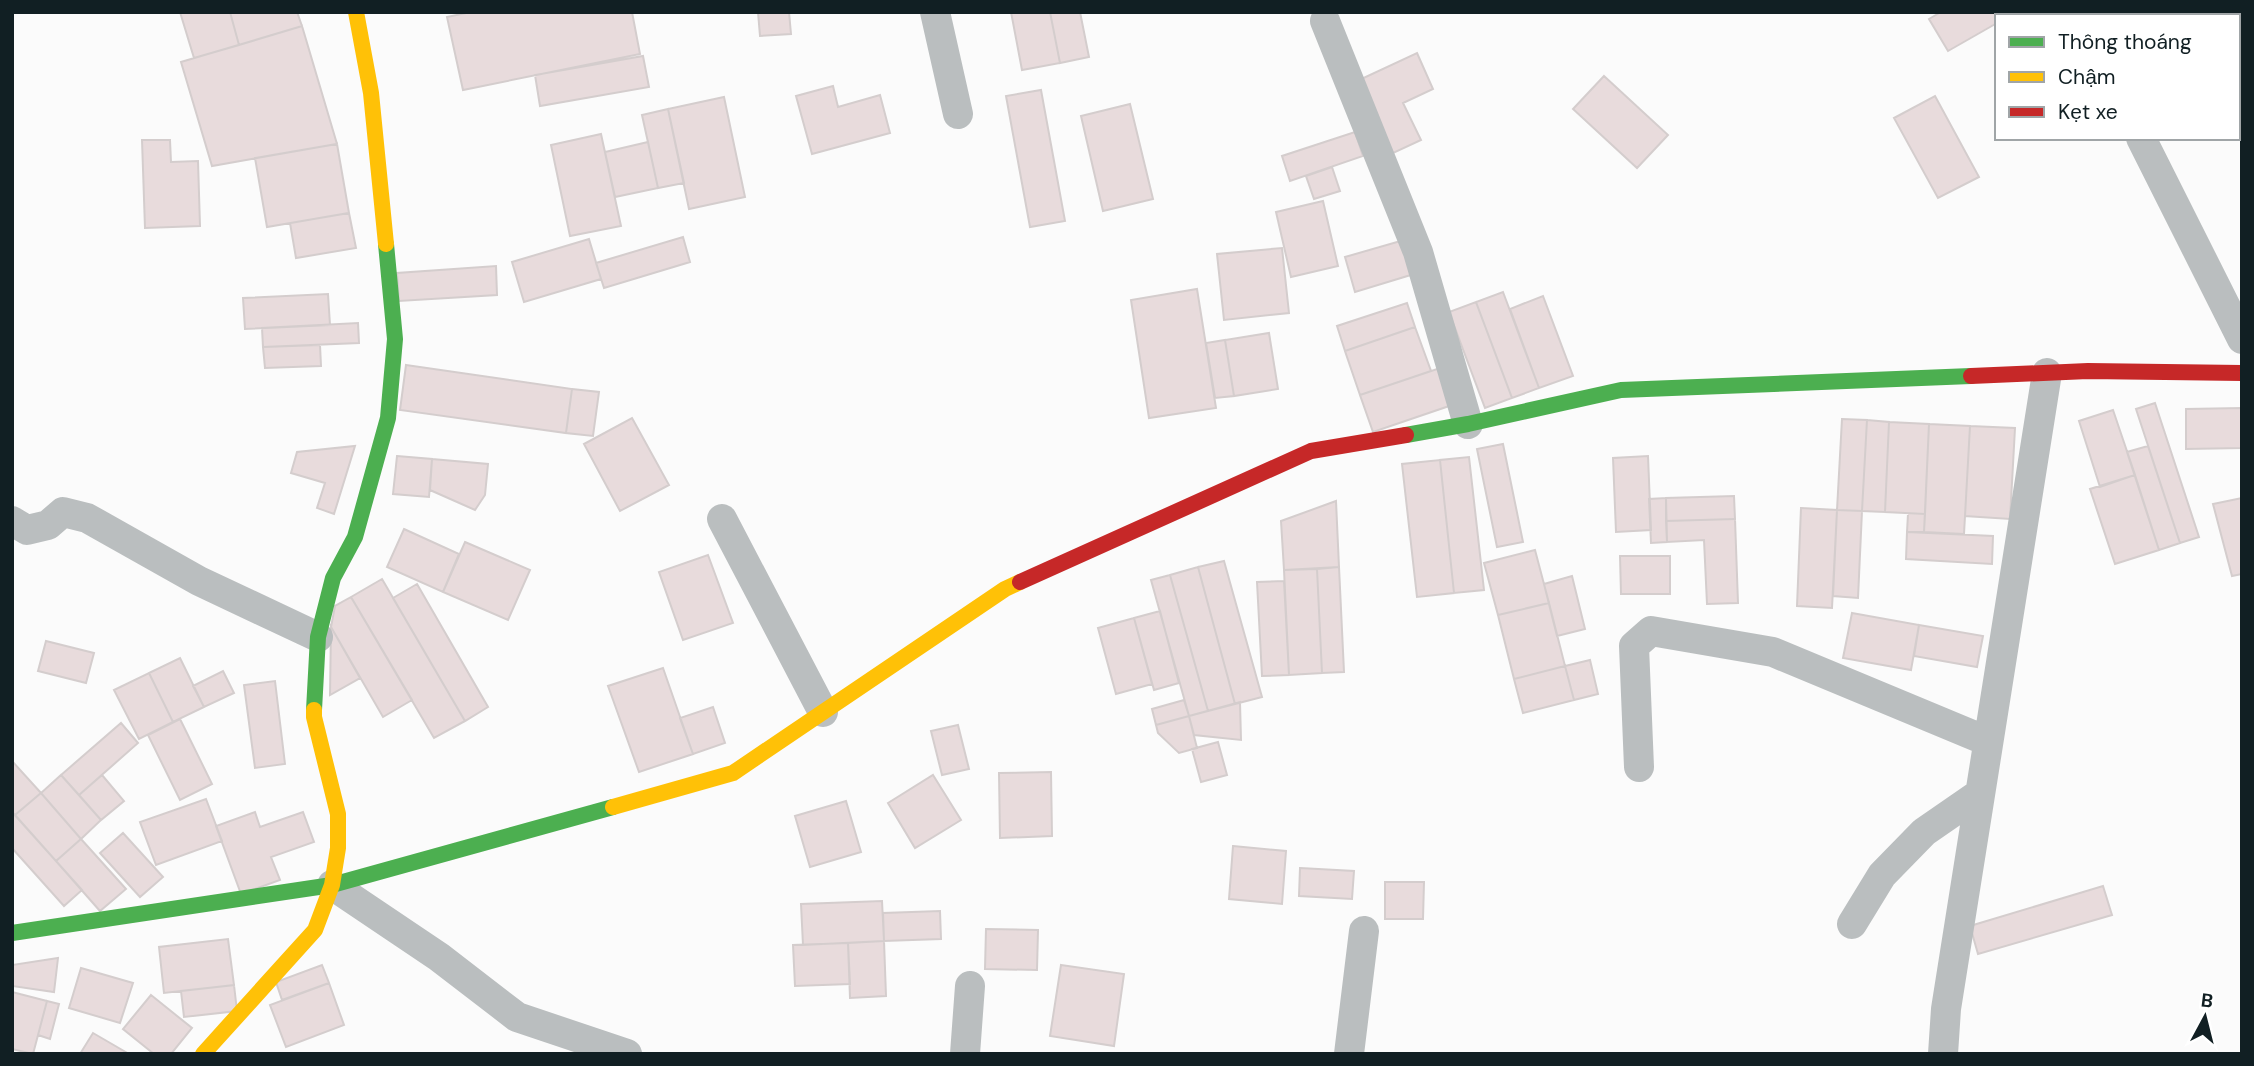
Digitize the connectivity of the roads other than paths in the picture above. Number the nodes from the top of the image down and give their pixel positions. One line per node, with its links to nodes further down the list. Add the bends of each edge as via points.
1 (356, 12): 12 (main road, via 371,93 395,339 388,418 355,537 332,578)
2 (935, 12): 4 (street)
3 (1325, 21): 9 (street, via 1418,252)
4 (958, 114)
5 (2142, 140): 6 (street)
6 (2242, 339)
7 (2047, 373): 8 (main road); 9 (main road, via 1621,390); 14 (street)
8 (2242, 373)
9 (1468, 424): 13 (main road, via 1311,451 1005,589)
10 (722, 519): 13 (street)
11 (12, 521): 12 (street, via 27,530 48,525 64,512 87,518 199,581)
12 (318, 637): 17 (main road, via 314,717 338,814)
13 (823, 712): 17 (main road, via 733,773)
14 (1987, 741): 15 (street, via 1773,652 1651,631 1634,646); 16 (street)
15 (1639, 767)
16 (1979, 794): 18 (street, via 1924,832 1890,866); 26 (street, via 1946,1009)
17 (332, 885): 20 (main road); 22 (main road, via 315,930); 23 (street, via 439,957 517,1017)
18 (1852, 924)
19 (1364, 930): 25 (street)
20 (12, 933)
21 (970, 986): 24 (street)
22 (203, 1054)
23 (627, 1054)
24 (965, 1054)
25 (1349, 1054)
26 (1944, 1054)

